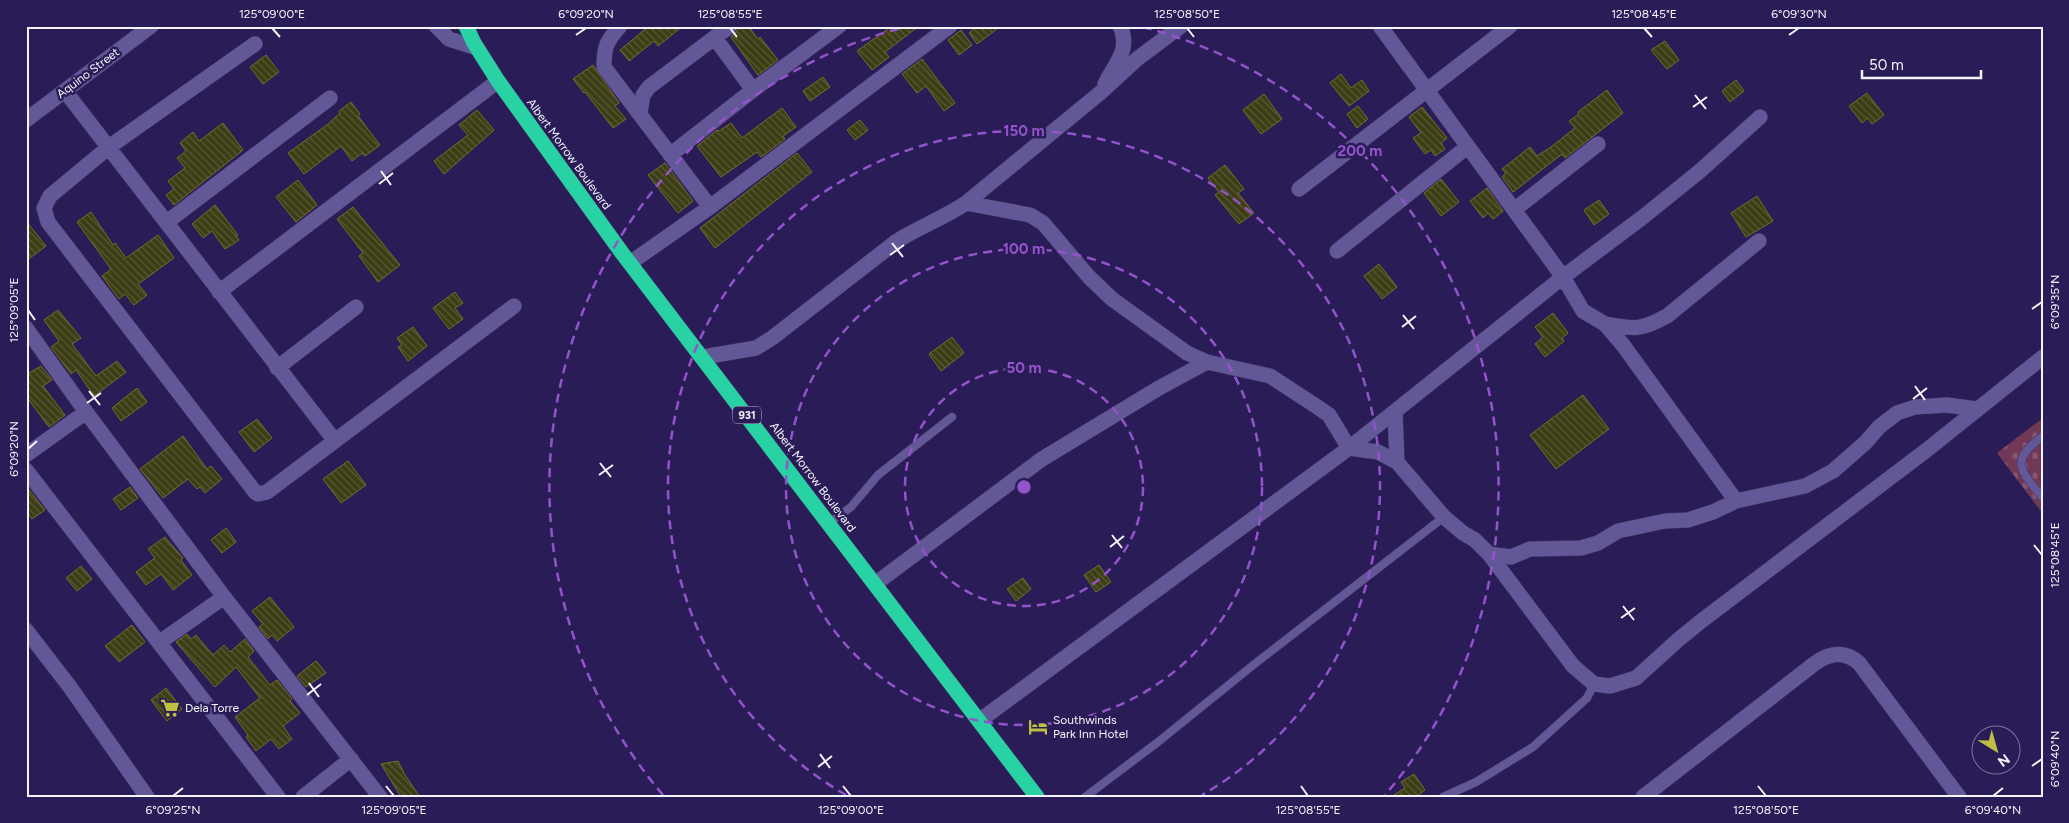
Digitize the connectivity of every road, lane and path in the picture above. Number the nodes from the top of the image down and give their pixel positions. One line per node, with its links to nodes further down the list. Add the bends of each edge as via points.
1 (151, 26): 18 (street, Aquino Street)
2 (436, 26): 14 (street, via 449,39)
3 (466, 26): 14 (highway, Albert Morrow Boulevard / 931)
4 (620, 26): 21 (street, via 608,39 604,67)
5 (730, 26): 12 (street)
6 (839, 26): 16 (street)
7 (950, 26): 30 (street)
8 (1120, 26): 19 (street, via 1125,38 1124,48)
9 (1181, 26): 19 (street, via 1137,59)
10 (1380, 26): 17 (street)
11 (1510, 26): 17 (street)
12 (715, 38): 16 (street); 21 (street, via 649,87 643,95)
13 (255, 44): 25 (street)
14 (477, 48): 15 (highway, Albert Morrow Boulevard / 931)
15 (498, 81): 35 (highway, Albert Morrow Boulevard / 931); 37 (street)
16 (753, 90): 27 (street)
17 (1428, 90): 26 (street); 28 (street)
18 (65, 91): 23 (street, Aquino Street); 25 (street)
19 (1100, 93): 29 (street)
20 (330, 98): 32 (street)
21 (640, 113): 27 (street)
22 (1760, 116): 36 (street, via 1650,212)
23 (26, 120)
24 (1598, 144): 31 (street)
25 (109, 147): 32 (street); 51 (street, via 50,196 44,208 45,216 252,489 258,494 266,492)
26 (1467, 147): 31 (street); 34 (street)
27 (670, 156): 30 (street)
28 (1299, 189)
29 (966, 203): 42 (street, via 897,242 756,348); 44 (street, via 1030,215 1043,223 1112,299 1187,353)
30 (710, 207): 35 (street)
31 (1514, 210): 36 (street)
32 (167, 222): 37 (street)
33 (1759, 241): 40 (street, via 1667,316 1650,326 1635,329)
34 (1337, 251)
35 (630, 263): 42 (highway, Albert Morrow Boulevard / 931)
36 (1563, 277): 40 (street, via 1583,311); 48 (street)
37 (220, 292): 45 (street)
38 (514, 306): 51 (street)
39 (356, 307): 45 (street)
40 (1605, 324): 57 (street)
41 (26, 328): 47 (street)
42 (703, 357): 59 (highway, Albert Morrow Boulevard / 931)
43 (2043, 357): 46 (street)
44 (1208, 362): 52 (street, via 1270,376 1329,415); 61 (street, via 1159,388 1042,460)
45 (277, 368): 51 (street)
46 (1977, 409): 57 (street, via 1947,405 1915,407 1897,414 1879,427 1833,471 1806,486); 65 (street, via 1700,622 1636,678 1610,686)
47 (86, 412): 53 (street); 62 (street)
48 (1396, 412): 52 (street); 54 (street)
49 (952, 416): 59 (lane, via 878,475 851,507)
50 (2043, 436): 56 (lane, via 2028,448 2020,465)
51 (334, 441)
52 (1349, 448): 54 (street, via 1378,452); 66 (street)
53 (26, 455)
54 (1397, 462): 58 (street)
55 (26, 470): 64 (street)
56 (2043, 498)
57 (1736, 500): 60 (street, via 1698,518 1618,531 1598,543 1581,548 1530,549 1511,557)
58 (1444, 517): 60 (street); 73 (lane)
59 (829, 523): 61 (highway, Albert Morrow Boulevard / 931)
60 (1489, 554): 65 (street, via 1573,666)
61 (876, 584): 66 (highway, Albert Morrow Boulevard / 931)
62 (224, 597): 64 (street); 67 (street)
63 (26, 630): 68 (street)
64 (160, 642): 69 (street)
65 (1594, 684): 74 (lane, via 1587,698 1533,747 1476,782)
66 (979, 721): 72 (highway, Albert Morrow Boulevard / 931)
67 (352, 759): 70 (street); 71 (street)
68 (147, 797)
69 (278, 797)
70 (303, 797)
71 (380, 797)
72 (1037, 797)
73 (1085, 797)
74 (1444, 797)
75 (1643, 797): 76 (street, via 1831,654 1845,655 1859,663)
76 (1959, 797)

